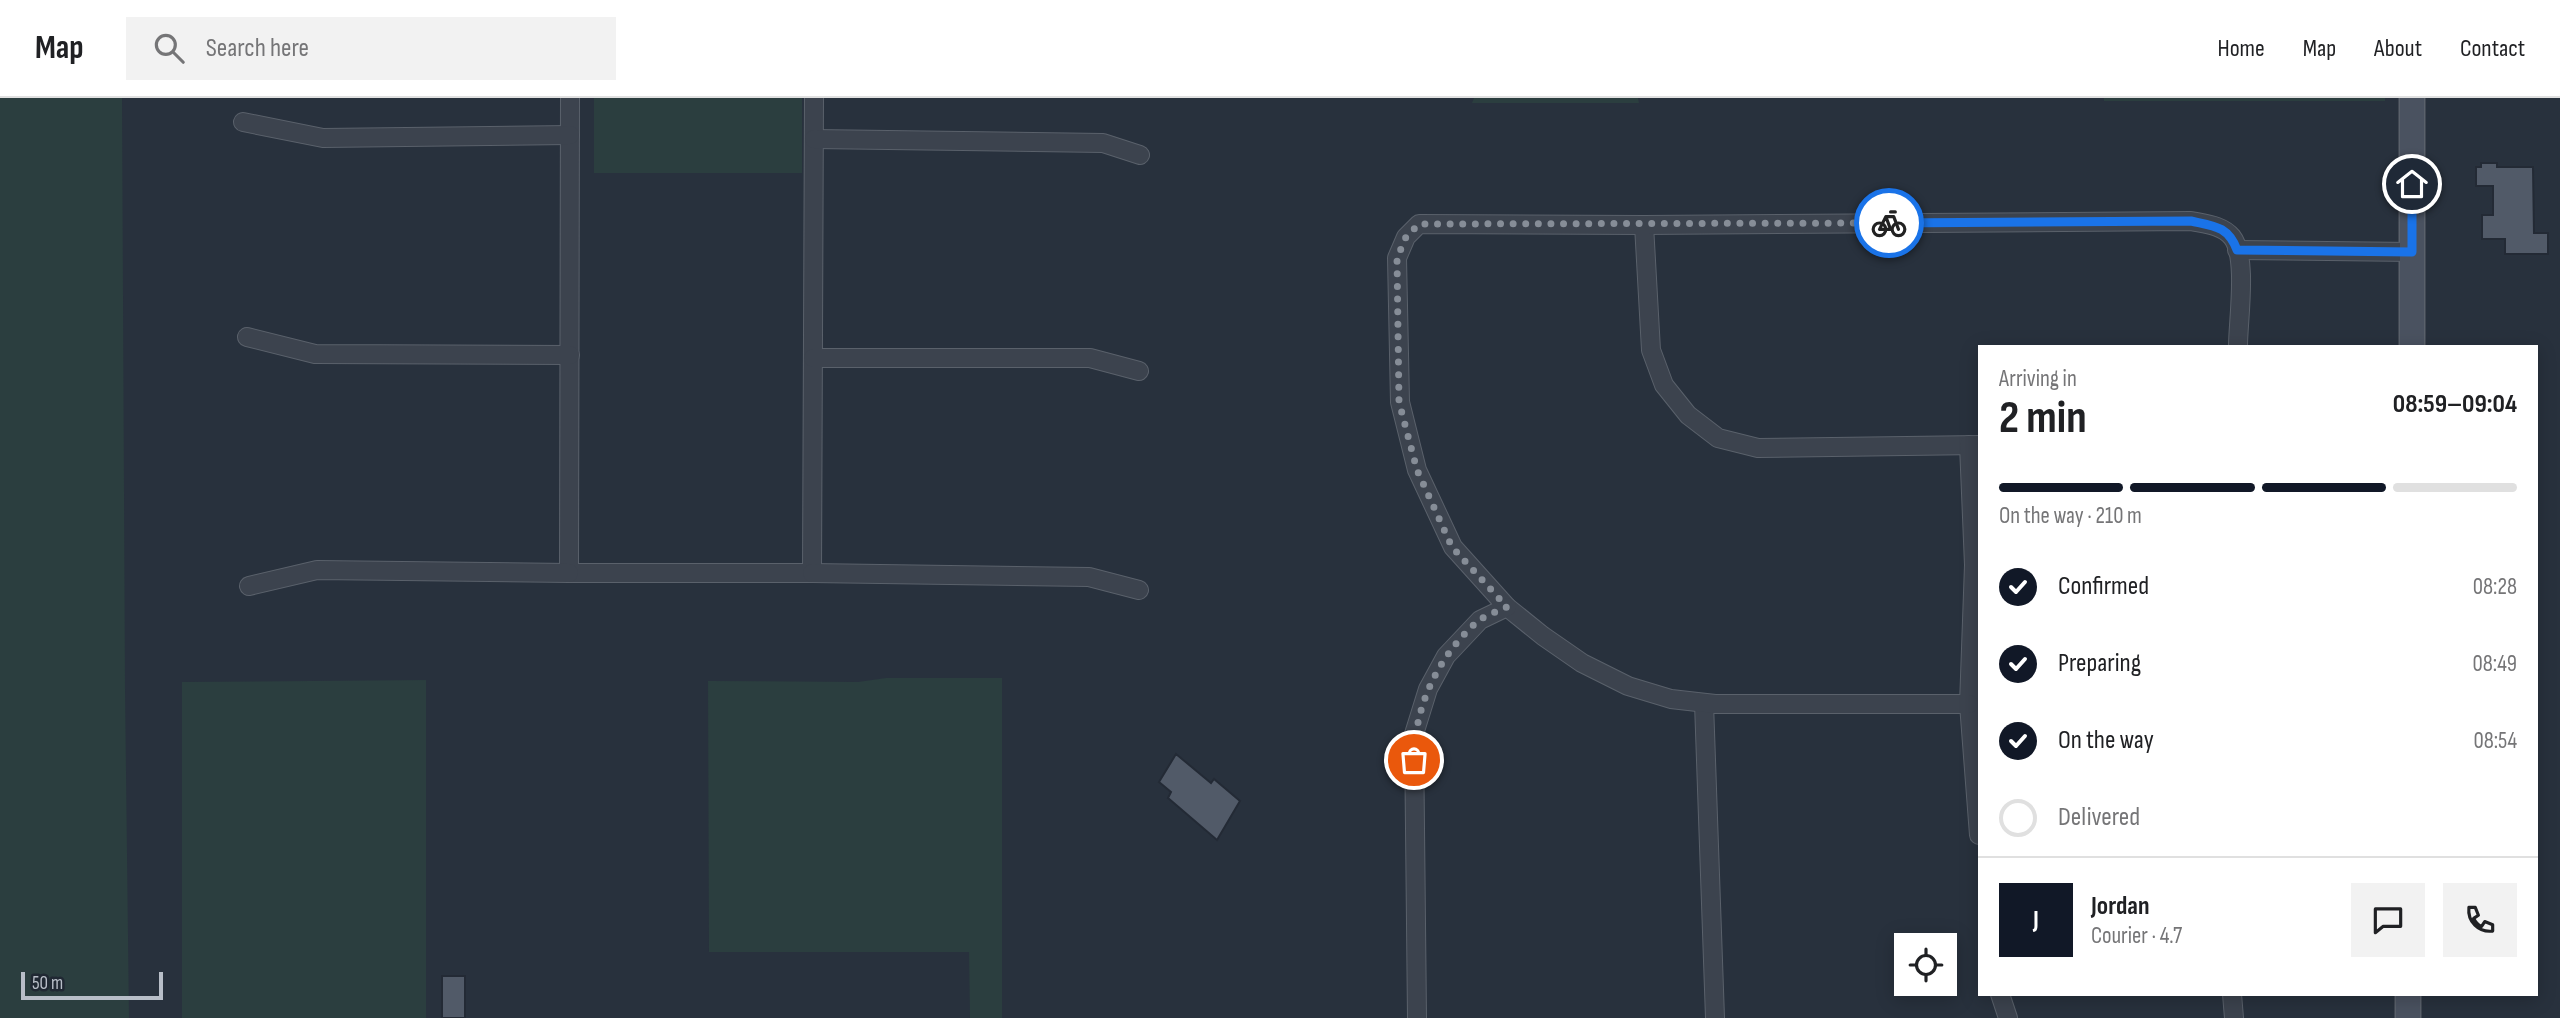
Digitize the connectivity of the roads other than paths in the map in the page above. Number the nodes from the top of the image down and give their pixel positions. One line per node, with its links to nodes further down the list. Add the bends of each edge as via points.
1 (570, 98): 5 (street)
2 (814, 98): 6 (street)
3 (2412, 98): 10 (main road)
4 (243, 122): 5 (street, via 323,138)
5 (570, 135): 14 (street)
6 (814, 139): 7 (street, via 1103,143); 15 (street)
7 (1140, 155)
8 (1644, 225): 9 (street, via 2191,221 2219,228 2232,237); 17 (street, via 1651,350 1664,385 1688,415 1718,438 1758,448); 22 (street, via 1419,224 1406,237 1397,258 1399,402 1417,470 1452,547)
9 (2237, 250): 10 (street); 12 (street)
10 (2412, 252): 13 (main road)
11 (247, 337): 14 (street, via 315,354)
12 (2238, 345)
13 (2412, 345)
14 (570, 355): 18 (street)
15 (813, 358): 16 (street, via 1090,358); 19 (street)
16 (1139, 371)
17 (1974, 445): 24 (street)
18 (569, 573): 19 (street); 20 (street, via 317,570)
19 (812, 573): 21 (street, via 1089,576)
20 (248, 586)
21 (1139, 590)
22 (1507, 607): 23 (street, via 1582,663 1628,686); 29 (street, via 1480,620 1446,656 1428,689 1414,734)
23 (1704, 703): 24 (street); 30 (street)
24 (1969, 704): 25 (street)
25 (1978, 822)
26 (2001, 996): 31 (street)
27 (2232, 996): 32 (street)
28 (2408, 996): 33 (main road)
29 (1416, 1018)
30 (1715, 1018)
31 (2008, 1018)
32 (2234, 1018)
33 (2408, 1018)

